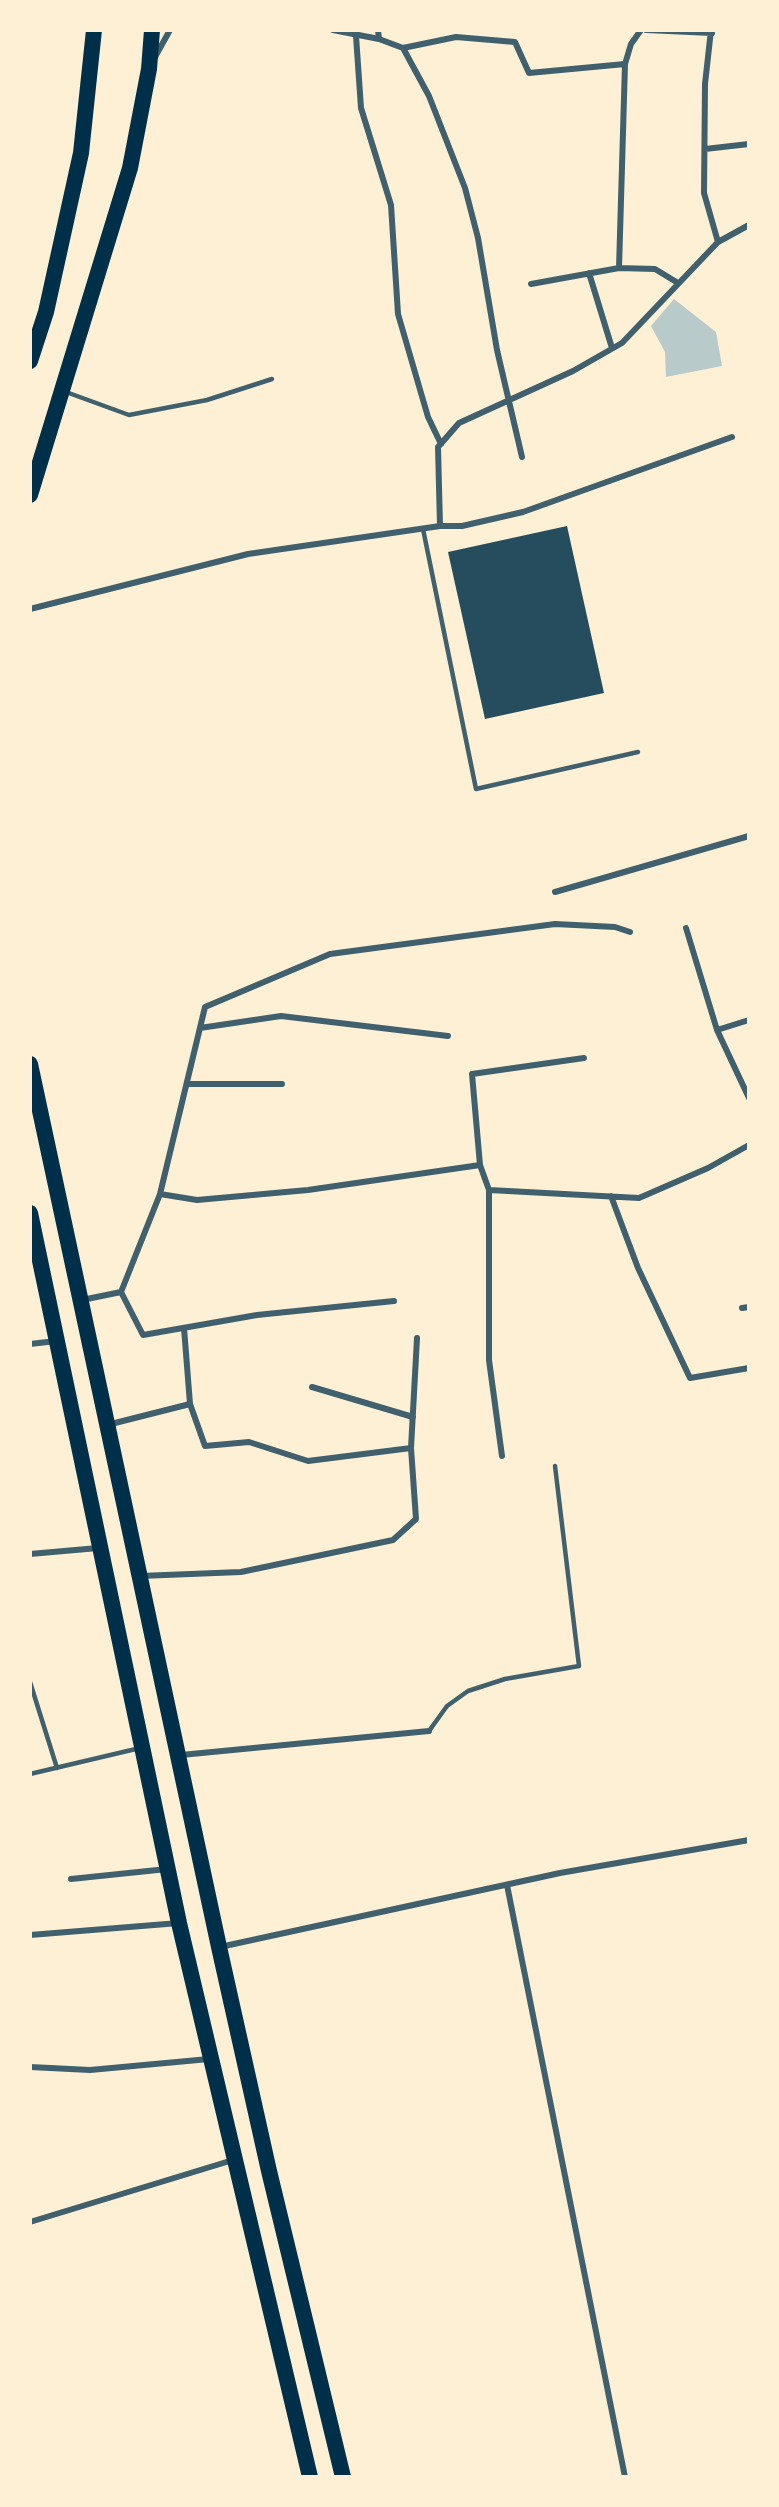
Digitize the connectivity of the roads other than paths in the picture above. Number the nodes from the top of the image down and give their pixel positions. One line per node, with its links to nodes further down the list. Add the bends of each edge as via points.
1 (94, 30): 23 (highway, via 81,153 60,258)
2 (152, 30): 13 (highway)
3 (170, 30): 13 (street)
4 (333, 30): 9 (street)
5 (378, 30): 10 (street)
6 (640, 30): 12 (street)
7 (646, 30): 8 (street)
8 (711, 32): 15 (street, via 705,84)
9 (356, 36): 10 (street); 28 (street, via 361,108 391,205 398,314 428,417)
10 (379, 39): 11 (street)
11 (403, 48): 12 (street, via 456,37 515,42 529,73); 26 (street, via 429,96 465,188)
12 (625, 64): 18 (street)
13 (149, 69): 25 (highway, via 130,168)
14 (749, 144): 15 (street)
15 (705, 149): 17 (street, via 704,193)
16 (749, 225): 17 (street)
17 (718, 242): 20 (street)
18 (619, 267): 19 (street); 20 (street, via 656,269)
19 (589, 273): 21 (street); 22 (street)
20 (678, 283): 22 (street, via 622,343)
21 (531, 284)
22 (612, 348): 26 (street, via 573,371)
23 (30, 361)
24 (272, 379): 25 (lane, via 207,400 129,415)
25 (61, 390): 30 (highway)
26 (508, 400): 28 (street, via 459,423); 29 (street)
27 (732, 437): 31 (street, via 523,512 462,526)
28 (441, 444): 31 (street)
29 (522, 456)
30 (30, 495)
31 (440, 526): 32 (street)
32 (423, 529): 33 (street, via 248,554); 34 (lane, via 476,789)
33 (30, 609)
34 (638, 752)
35 (749, 836): 36 (street)
36 (555, 892)
37 (686, 928): 41 (street)
38 (630, 932): 40 (street, via 615,927 555,924 330,954 205,1007)
39 (749, 1020): 41 (street)
40 (200, 1028): 42 (street, via 281,1016); 45 (street)
41 (717, 1030): 47 (street)
42 (448, 1036)
43 (584, 1058): 49 (street, via 472,1074)
44 (30, 1064): 55 (highway)
45 (187, 1084): 46 (street); 51 (street)
46 (282, 1084)
47 (749, 1098)
48 (749, 1145): 52 (street, via 639,1198)
49 (480, 1165): 50 (street); 51 (street, via 308,1190 197,1200)
50 (489, 1190): 52 (street); 67 (street, via 489,1360)
51 (160, 1194): 54 (street)
52 (611, 1197): 61 (street, via 638,1268 690,1378)
53 (30, 1213): 59 (highway)
54 (121, 1292): 55 (street); 57 (street, via 143,1335)
55 (79, 1300): 65 (highway)
56 (394, 1301): 57 (street, via 257,1315)
57 (184, 1328): 63 (street)
58 (417, 1338): 64 (street)
59 (57, 1341): 60 (street); 69 (highway)
60 (30, 1344)
61 (749, 1368)
62 (312, 1387): 64 (street)
63 (190, 1404): 65 (street); 66 (street, via 205,1446 249,1442 308,1461)
64 (413, 1417): 66 (street)
65 (106, 1425): 71 (highway)
66 (411, 1448): 71 (street, via 416,1519 393,1540 241,1572)
67 (502, 1456)
68 (555, 1466): 73 (lane, via 579,1666 468,1691 447,1706)
69 (101, 1548): 70 (street); 74 (highway)
70 (30, 1554)
71 (140, 1576): 75 (highway)
72 (30, 1682): 76 (lane)
73 (429, 1731): 75 (street)
74 (142, 1747): 76 (lane); 79 (highway)
75 (177, 1755): 84 (highway)
76 (57, 1768): 77 (lane)
77 (30, 1774)
78 (749, 1840): 81 (street)
79 (168, 1869): 80 (street); 82 (highway)
80 (70, 1879)
81 (507, 1885): 84 (street); 91 (street)
82 (179, 1923): 83 (street); 85 (highway)
83 (30, 1935)
84 (219, 1947): 90 (highway)
85 (210, 2059): 86 (street, via 90,2070); 87 (highway)
86 (30, 2067)
87 (233, 2160): 88 (street); 89 (highway)
88 (30, 2222)
89 (310, 2477)
90 (343, 2477)
91 (625, 2477)

